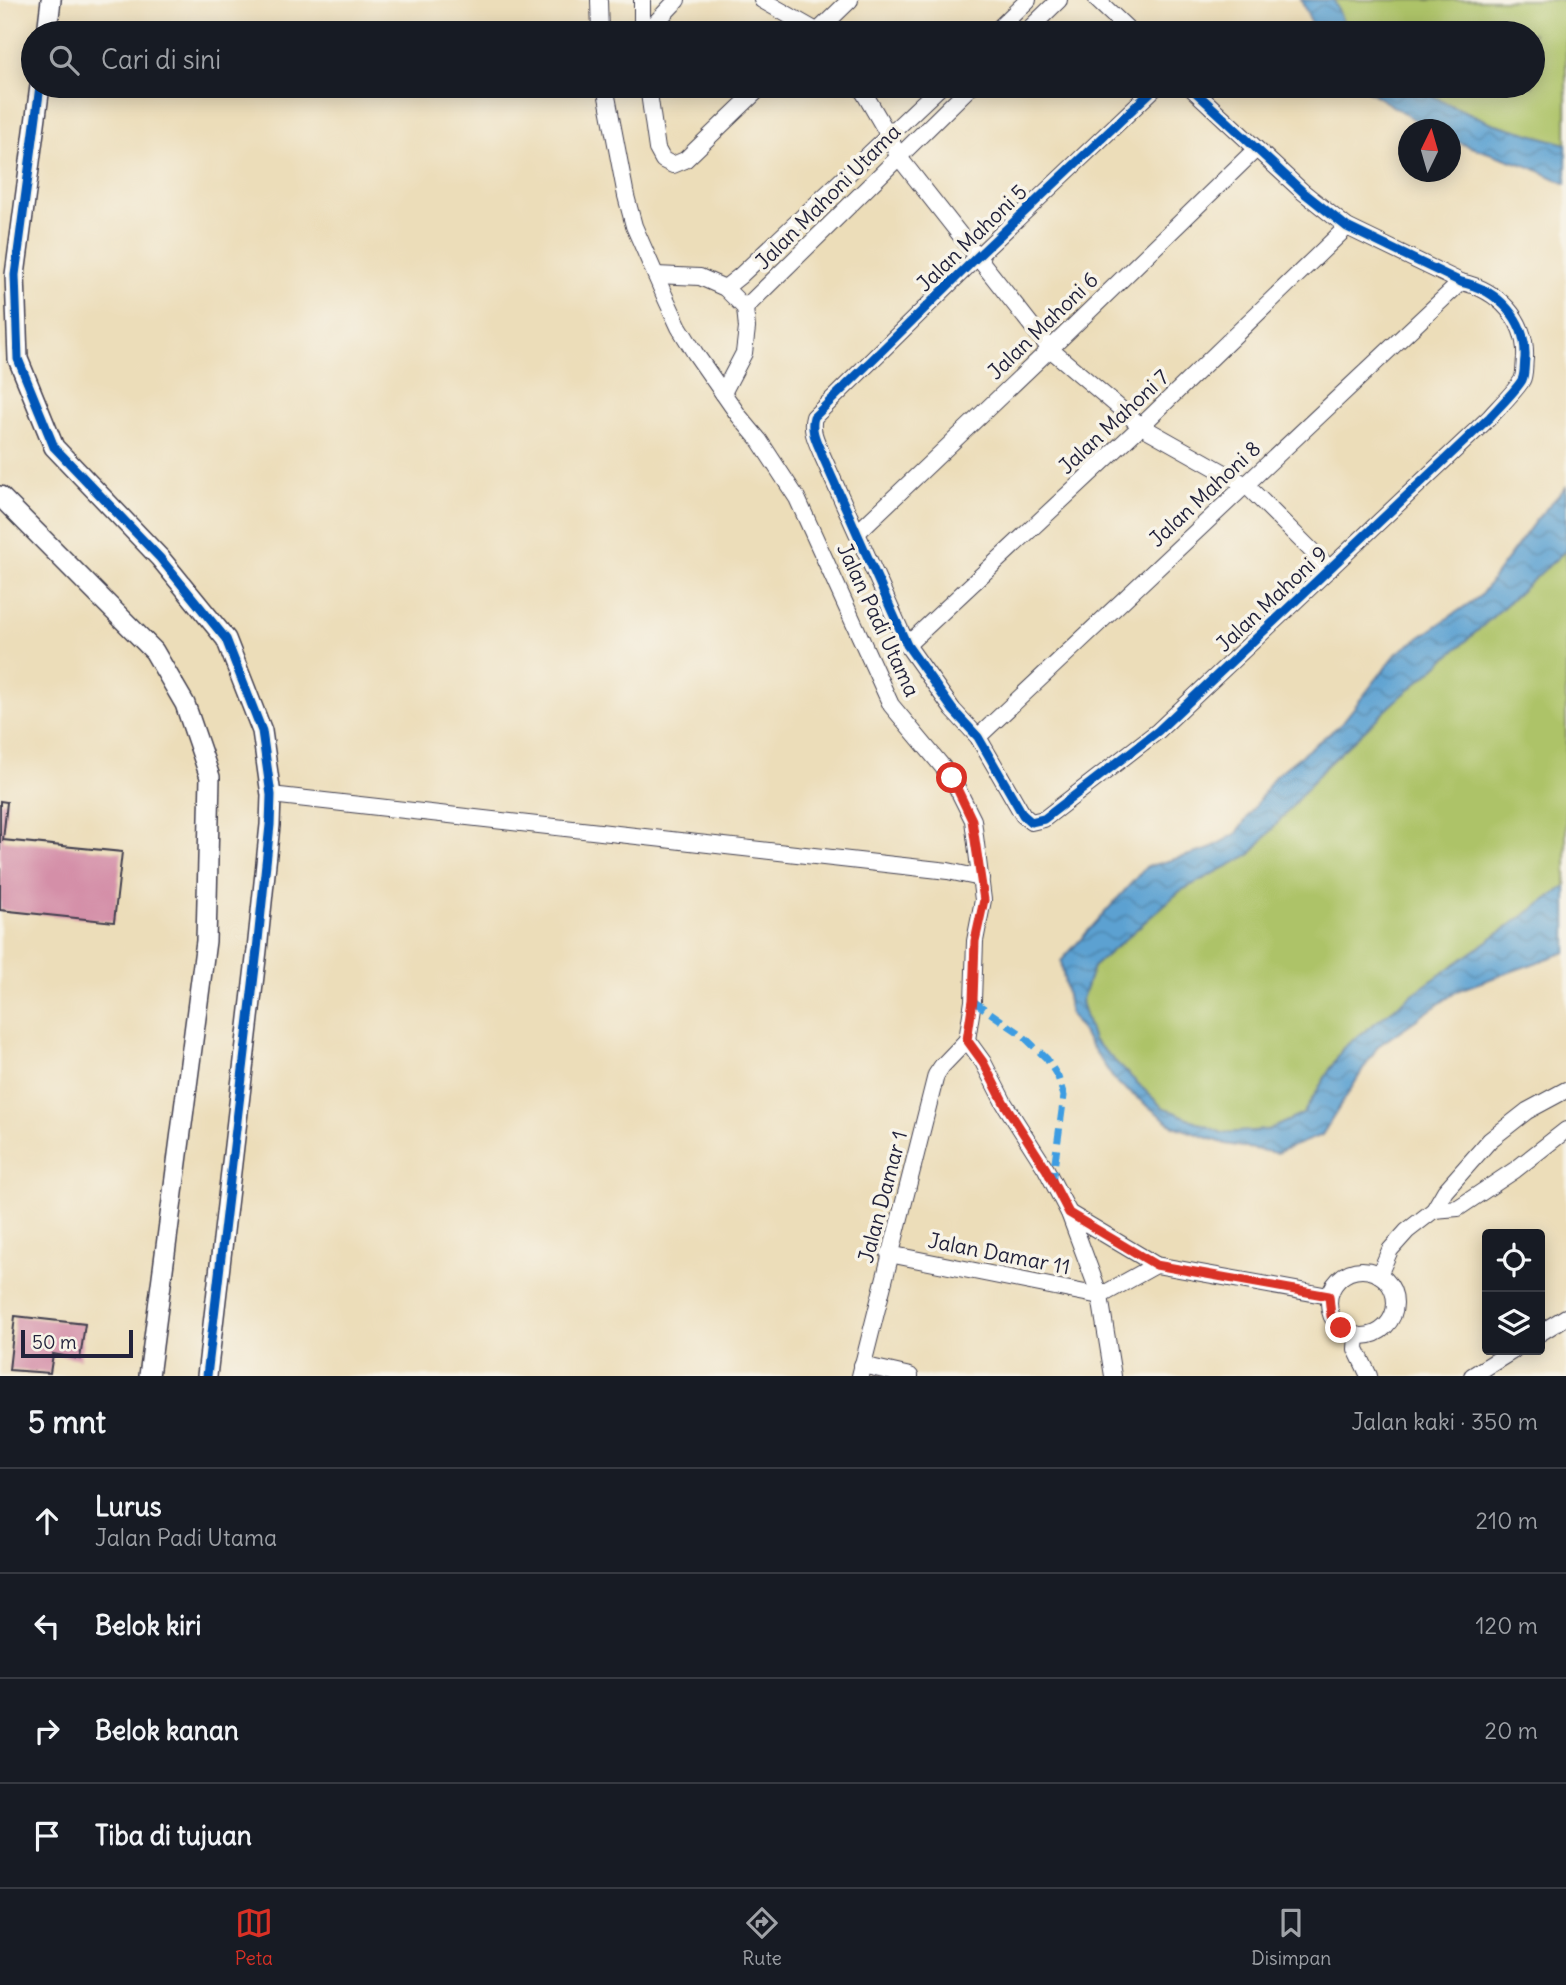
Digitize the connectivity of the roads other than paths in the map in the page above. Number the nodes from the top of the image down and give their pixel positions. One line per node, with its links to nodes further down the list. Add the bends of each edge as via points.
1 (51, 0): 10 (street)
2 (599, 0): 11 (street)
3 (642, 0): 12 (street)
4 (677, 0): 13 (street)
5 (762, 0): 14 (street)
6 (850, 0): 15 (street)
7 (1028, 0): 16 (street)
8 (1059, 0): 17 (street)
9 (1097, 0): 18 (street)
10 (48, 21)
11 (600, 21)
12 (643, 21)
13 (656, 21)
14 (798, 21)
15 (830, 21)
16 (1006, 21)
17 (1037, 21)
18 (1119, 21)
19 (38, 98): 46 (street, via 15,275 18,359 54,447 160,558 226,639 262,732)
20 (608, 98): 33 (street, Jalan Padi Utama, via 634,226)
21 (651, 98): 22 (street, via 657,149 663,160 673,164 685,160)
22 (750, 98)
23 (867, 98): 28 (street)
24 (929, 98): 28 (street, Jalan Mahoni Utama)
25 (958, 98): 30 (street, Jalan Mahoni Utama)
26 (1144, 98): 32 (street, Jalan Mahoni 5)
27 (1202, 98): 29 (street)
28 (889, 136): 30 (street); 35 (street, Jalan Mahoni Utama)
29 (1256, 149): 31 (street); 37 (street, Jalan Mahoni 6)
30 (898, 156): 32 (street); 36 (street, Jalan Mahoni Utama)
31 (1347, 227): 34 (street); 39 (street, Jalan Mahoni 7)
32 (976, 258): 37 (street); 42 (street, Jalan Mahoni 5, via 814,417 813,432)
33 (656, 275): 35 (street, via 699,277); 38 (street, Jalan Padi Utama, via 679,327)
34 (1461, 282): 40 (street, Jalan Mahoni 8); 43 (street, Jalan Mahoni 9, via 1486,291 1513,313 1525,348 1522,380 1490,417)
35 (725, 288): 36 (street)
36 (745, 308): 38 (street, via 744,353)
37 (1050, 349): 39 (street); 42 (street, Jalan Mahoni 6)
38 (723, 393): 47 (street, Jalan Padi Utama, via 797,498 891,705 952,778 972,820)
39 (1141, 426): 40 (street); 44 (street, Jalan Mahoni 7)
40 (1246, 485): 43 (street); 45 (street, Jalan Mahoni 8)
41 (0, 496): 63 (street, via 154,651 186,705 210,777 206,941)
42 (858, 532): 44 (street)
43 (1330, 569): 45 (street, Jalan Mahoni 9, via 1158,731 1044,819 1031,822 1023,815)
44 (907, 645): 45 (street)
45 (978, 737)
46 (271, 795): 47 (street); 64 (street)
47 (981, 878): 48 (street, Jalan Padi Utama, via 984,900 975,941)
48 (967, 1040): 52 (street); 53 (street, Jalan Damar 1, via 936,1075)
49 (1566, 1090): 51 (street, via 1527,1111 1490,1140 1444,1191)
50 (1566, 1130): 51 (street, via 1458,1208)
51 (1434, 1210): 55 (street, via 1390,1250)
52 (1069, 1213): 54 (street); 56 (street)
53 (890, 1254): 56 (street, Jalan Damar 11); 62 (street, Jalan Damar 1)
54 (1156, 1265): 56 (street); 57 (street)
55 (1379, 1275): 57 (street, via 1347,1273); 60 (street, via 1394,1296 1390,1321 1369,1336)
56 (1100, 1296): 66 (street)
57 (1329, 1296): 60 (street, via 1331,1316 1341,1328)
58 (1566, 1317): 59 (street)
59 (1545, 1330)
60 (1357, 1335): 67 (street, via 1356,1349)
61 (1506, 1355): 68 (street)
62 (861, 1371): 65 (street)
63 (149, 1376)
64 (207, 1376)
65 (910, 1376)
66 (1113, 1376)
67 (1369, 1376)
68 (1472, 1376)

